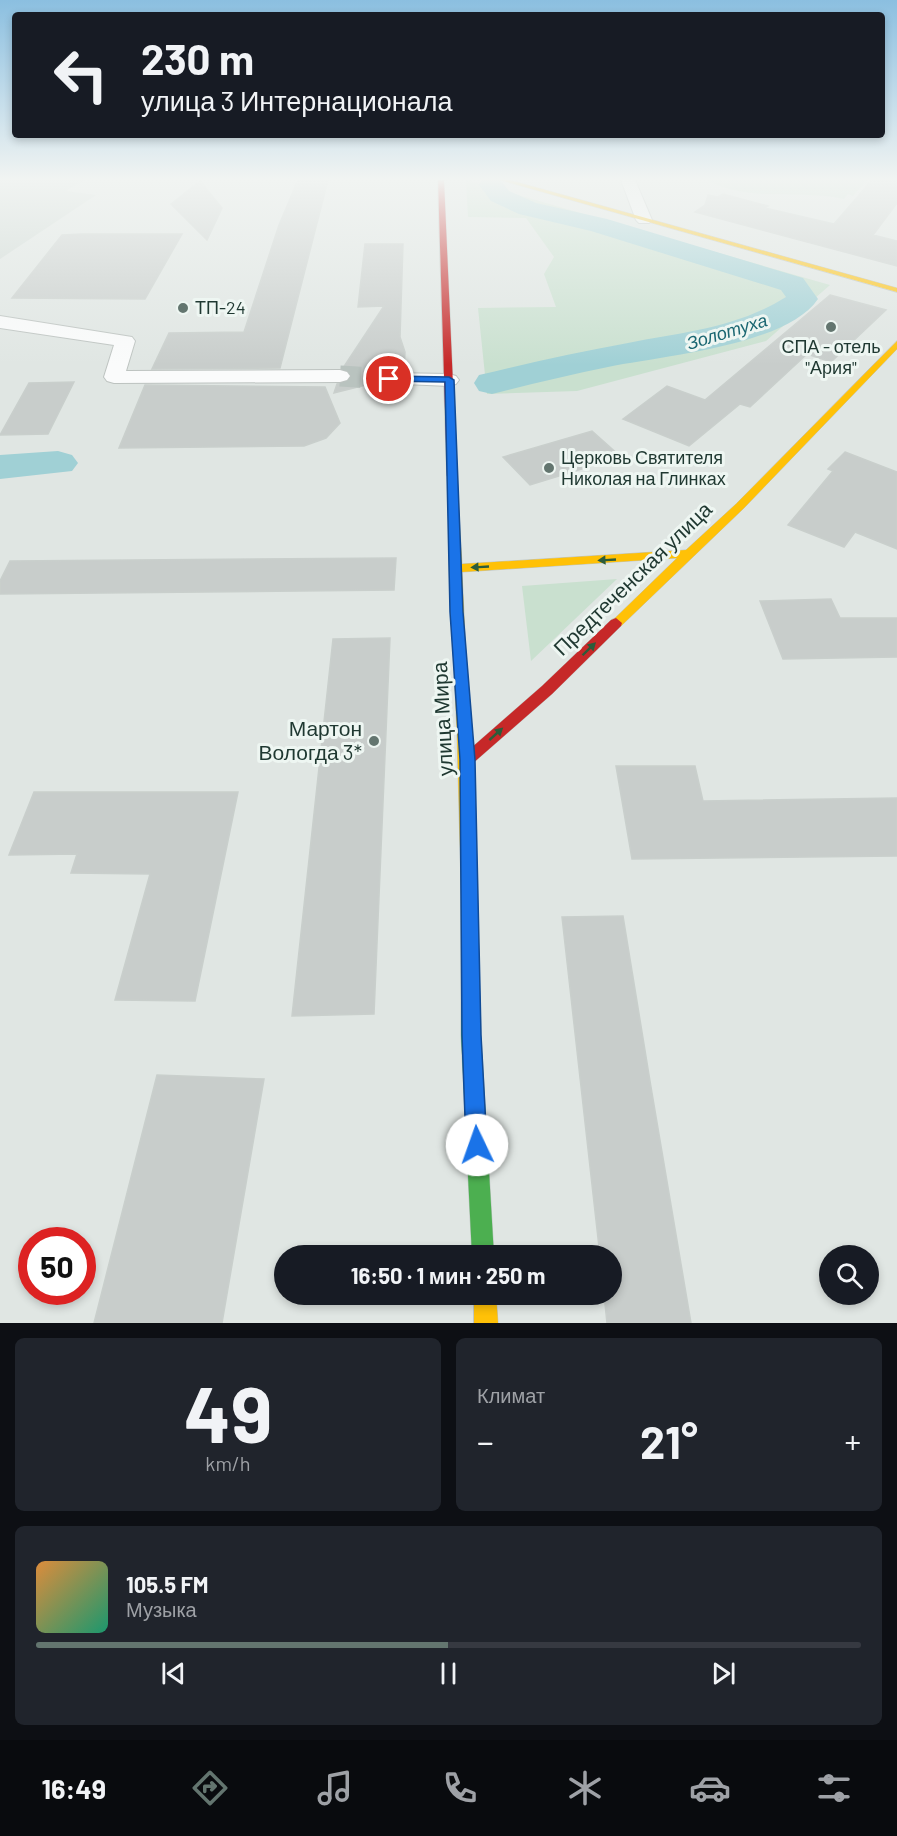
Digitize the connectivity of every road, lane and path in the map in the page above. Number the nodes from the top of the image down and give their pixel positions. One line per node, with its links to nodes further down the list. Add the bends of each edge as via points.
1 (443, 242): 8 (street, улица Мира)
2 (723, 242): 3 (street)
3 (897, 290)
4 (0, 322): 6 (street, via 125,341 114,377)
5 (897, 344): 9 (street, Предтеченская улица, via 740,506)
6 (340, 376)
7 (389, 379): 8 (street)
8 (449, 380): 10 (street, улица Мира)
9 (687, 554): 10 (street, one-way to 10); 11 (street, Предтеченская улица, one-way to 9, via 547,690)
10 (455, 568): 11 (street, улица Мира)
11 (467, 760): 12 (street, улица Мира, via 471,1035)
12 (482, 1245)
13 (485, 1305): 14 (street)
14 (486, 1323)

